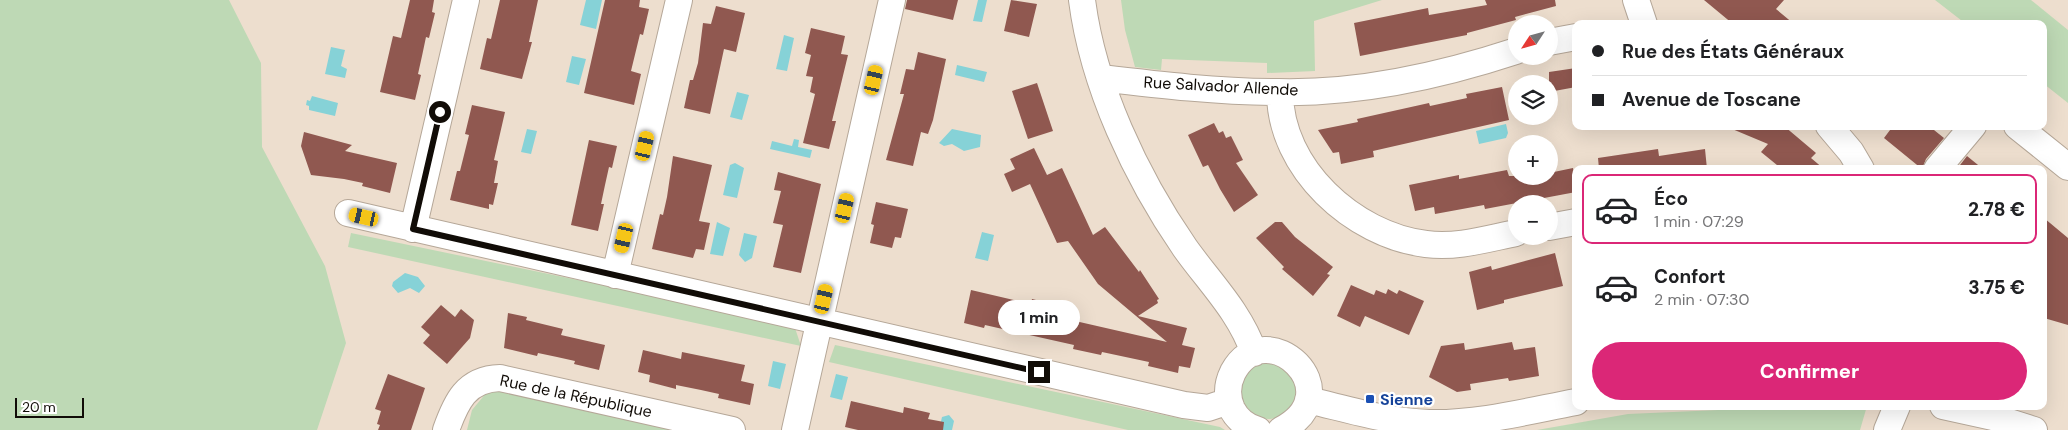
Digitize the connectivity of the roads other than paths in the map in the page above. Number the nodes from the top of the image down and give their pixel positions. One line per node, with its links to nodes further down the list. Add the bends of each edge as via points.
1 (466, 0): 21 (street)
2 (679, 0): 23 (street)
3 (892, 0): 24 (street)
4 (1082, 0): 10 (street)
5 (1636, 0): 6 (street)
6 (1643, 20)
7 (1572, 38): 8 (street)
8 (1558, 40)
9 (1508, 54): 11 (street, Rue Salvador Allende, via 1408,80 1335,90)
10 (1101, 78): 11 (street, Rue Salvador Allende, via 1187,88); 25 (street, via 1143,180 1187,250 1235,311)
11 (1280, 92): 22 (street, via 1284,129 1306,169 1326,193 1357,218 1379,230 1426,244 1464,244)
12 (1832, 130): 15 (street)
13 (1970, 130): 16 (street)
14 (2022, 130): 17 (street)
15 (1859, 165)
16 (1940, 165)
17 (2068, 168)
18 (348, 214): 21 (street)
19 (1572, 223): 20 (street)
20 (1558, 225)
21 (413, 229): 23 (street)
22 (1508, 235)
23 (615, 275): 24 (street)
24 (820, 322): 27 (street, via 1184,405 1208,408); 33 (street)
25 (1254, 353): 26 (street, via 1274,351 1296,361 1305,372); 27 (street, via 1236,366 1230,378)
26 (1308, 400): 28 (street, via 1394,420 1428,423 1488,419); 35 (street, via 1303,414)
27 (1229, 401): 34 (street, via 1235,414)
28 (1572, 403)
29 (1895, 410): 36 (street)
30 (1963, 410): 37 (street)
31 (446, 430): 32 (street, Rue de la République, via 454,407 465,393 480,382 500,378)
32 (732, 430)
33 (795, 430)
34 (1258, 430)
35 (1281, 430)
36 (1887, 430)
37 (2034, 430)

